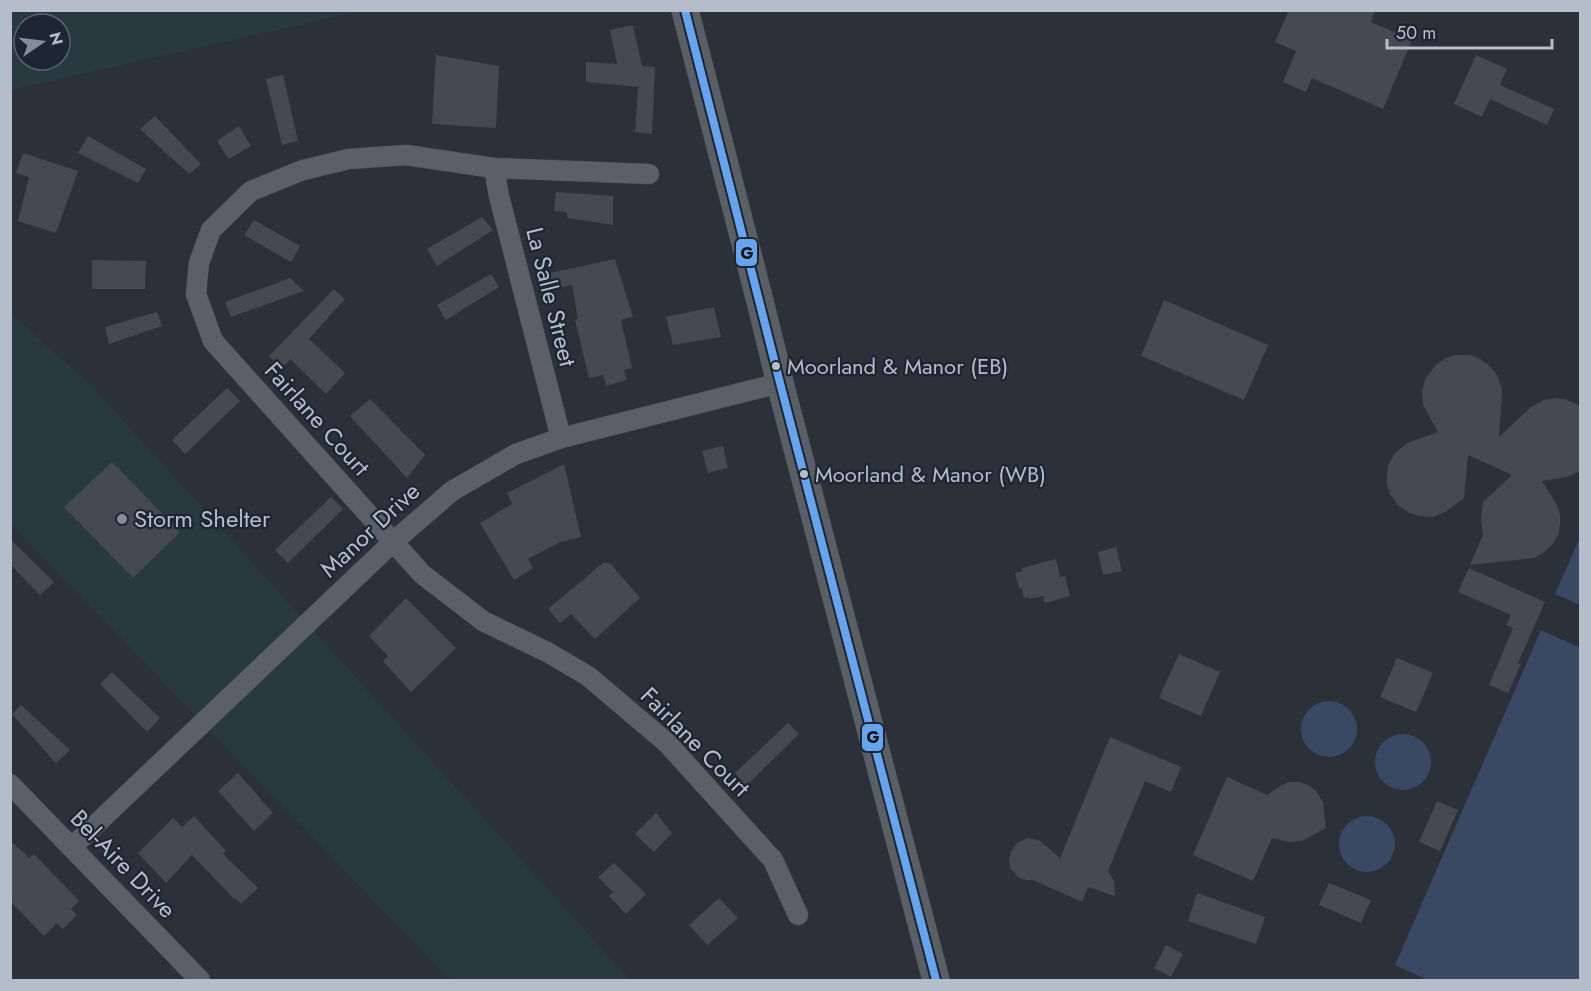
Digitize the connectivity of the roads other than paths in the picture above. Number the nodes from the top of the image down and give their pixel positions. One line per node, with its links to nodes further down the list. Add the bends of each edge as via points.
1 (685, 10): 4 (street)
2 (494, 168): 3 (street, Fairlane Court); 5 (street, La Salle Street); 6 (street, Fairlane Court, via 406,155 349,159 303,170 251,191 211,230 200,263 196,294 213,341)
3 (649, 174)
4 (780, 383): 5 (street, Manor Drive); 11 (street)
5 (561, 438): 6 (street, Manor Drive, via 516,454 452,491)
6 (393, 543): 8 (street, Manor Drive); 9 (street, Fairlane Court, via 422,574 483,621 588,676 667,743 773,860)
7 (10, 784): 8 (street, Bel-Aire Drive)
8 (72, 847): 10 (street, Bel-Aire Drive)
9 (798, 915)
10 (200, 981)
11 (936, 981)

